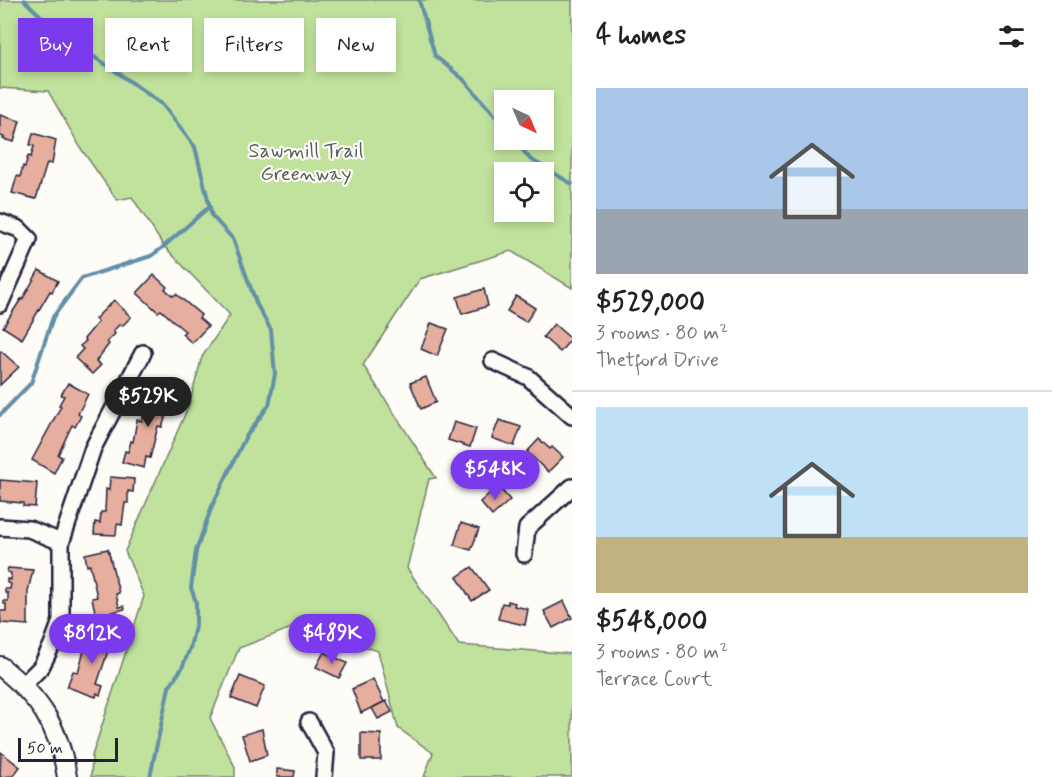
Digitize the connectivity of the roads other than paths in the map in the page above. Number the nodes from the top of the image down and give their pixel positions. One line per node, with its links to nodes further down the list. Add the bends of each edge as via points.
1 (0, 222): 2 (street, via 19,229 29,240)
2 (0, 304)
3 (143, 353): 8 (street, via 93,448)
4 (493, 361): 5 (street, via 528,377)
5 (572, 416)
6 (572, 487): 9 (street, via 527,528)
7 (0, 527): 8 (street, via 29,530)
8 (61, 542): 11 (street, via 61,621 41,667)
9 (524, 554)
10 (0, 666): 11 (street)
11 (23, 685): 13 (street, via 53,726)
12 (309, 722): 14 (street, via 326,753)
13 (67, 777)
14 (324, 777)

